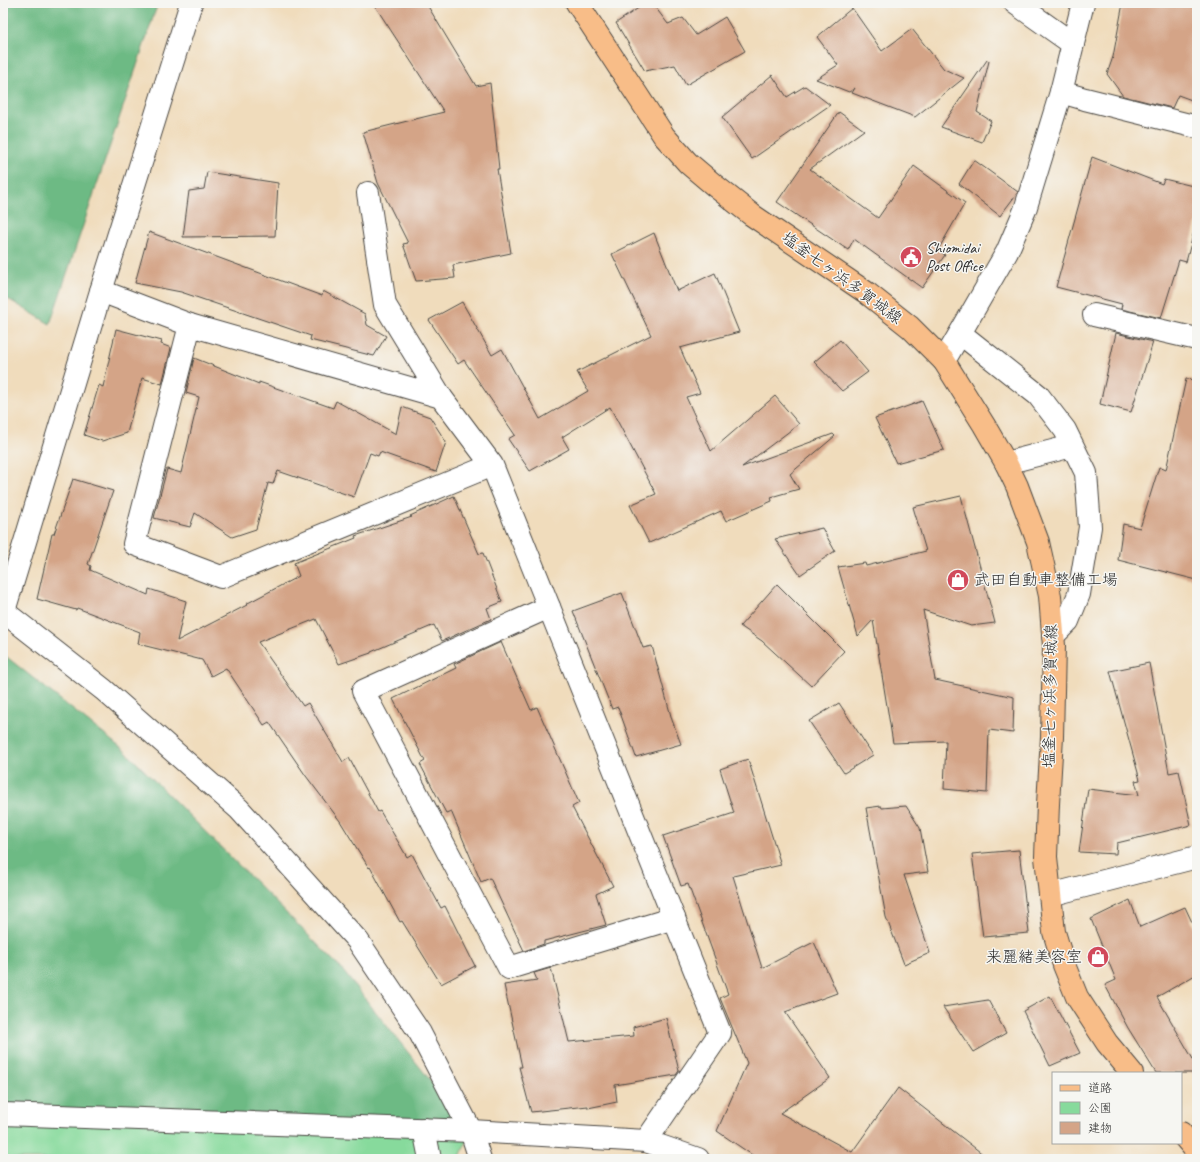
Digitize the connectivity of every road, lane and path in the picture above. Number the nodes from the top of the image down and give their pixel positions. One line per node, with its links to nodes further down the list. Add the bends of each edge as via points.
1 (191, 3): 9 (street)
2 (577, 3): 14 (main road, 塩釜七ヶ浜多賀城線, via 664,136 688,163 752,214 867,293 910,327)
3 (1015, 3): 5 (street)
4 (1083, 3): 5 (street)
5 (1073, 44): 6 (street)
6 (1061, 92): 7 (street); 12 (street, via 1025,210 1008,252)
7 (1197, 127)
8 (368, 193): 15 (street, via 385,305)
9 (101, 291): 11 (street); 20 (street)
10 (1094, 315): 13 (street)
11 (190, 324): 15 (street); 18 (street, via 134,544 221,578)
12 (960, 334): 14 (street); 16 (street, via 1038,395 1065,430)
13 (1197, 339)
14 (944, 361): 17 (main road, 塩釜七ヶ浜多賀城線)
15 (441, 397): 18 (street)
16 (1072, 446): 17 (street); 21 (street, via 1086,474 1090,527 1079,594 1068,620)
17 (1006, 463): 21 (main road, 塩釜七ヶ浜多賀城線, via 1038,542 1050,596)
18 (492, 465): 19 (street)
19 (549, 607): 24 (street); 24 (street, via 363,691 509,968)
20 (3, 611): 28 (street, via 104,690 239,809 353,935 420,1033)
21 (1053, 636): 23 (main road, 塩釜七ヶ浜多賀城線, via 1052,736 1046,857)
22 (1197, 857): 23 (street)
23 (1050, 895): 25 (main road, 塩釜七ヶ浜多賀城線, via 1054,932 1077,997 1107,1043)
24 (674, 918): 30 (street, via 720,1033)
25 (1131, 1072)
26 (3, 1114): 27 (street)
27 (424, 1129): 28 (street); 32 (street)
28 (471, 1131): 30 (street); 33 (street)
29 (1182, 1134): 31 (main road)
30 (646, 1141): 34 (street)
31 (1197, 1152)
32 (430, 1159)
33 (480, 1159)
34 (698, 1159)

